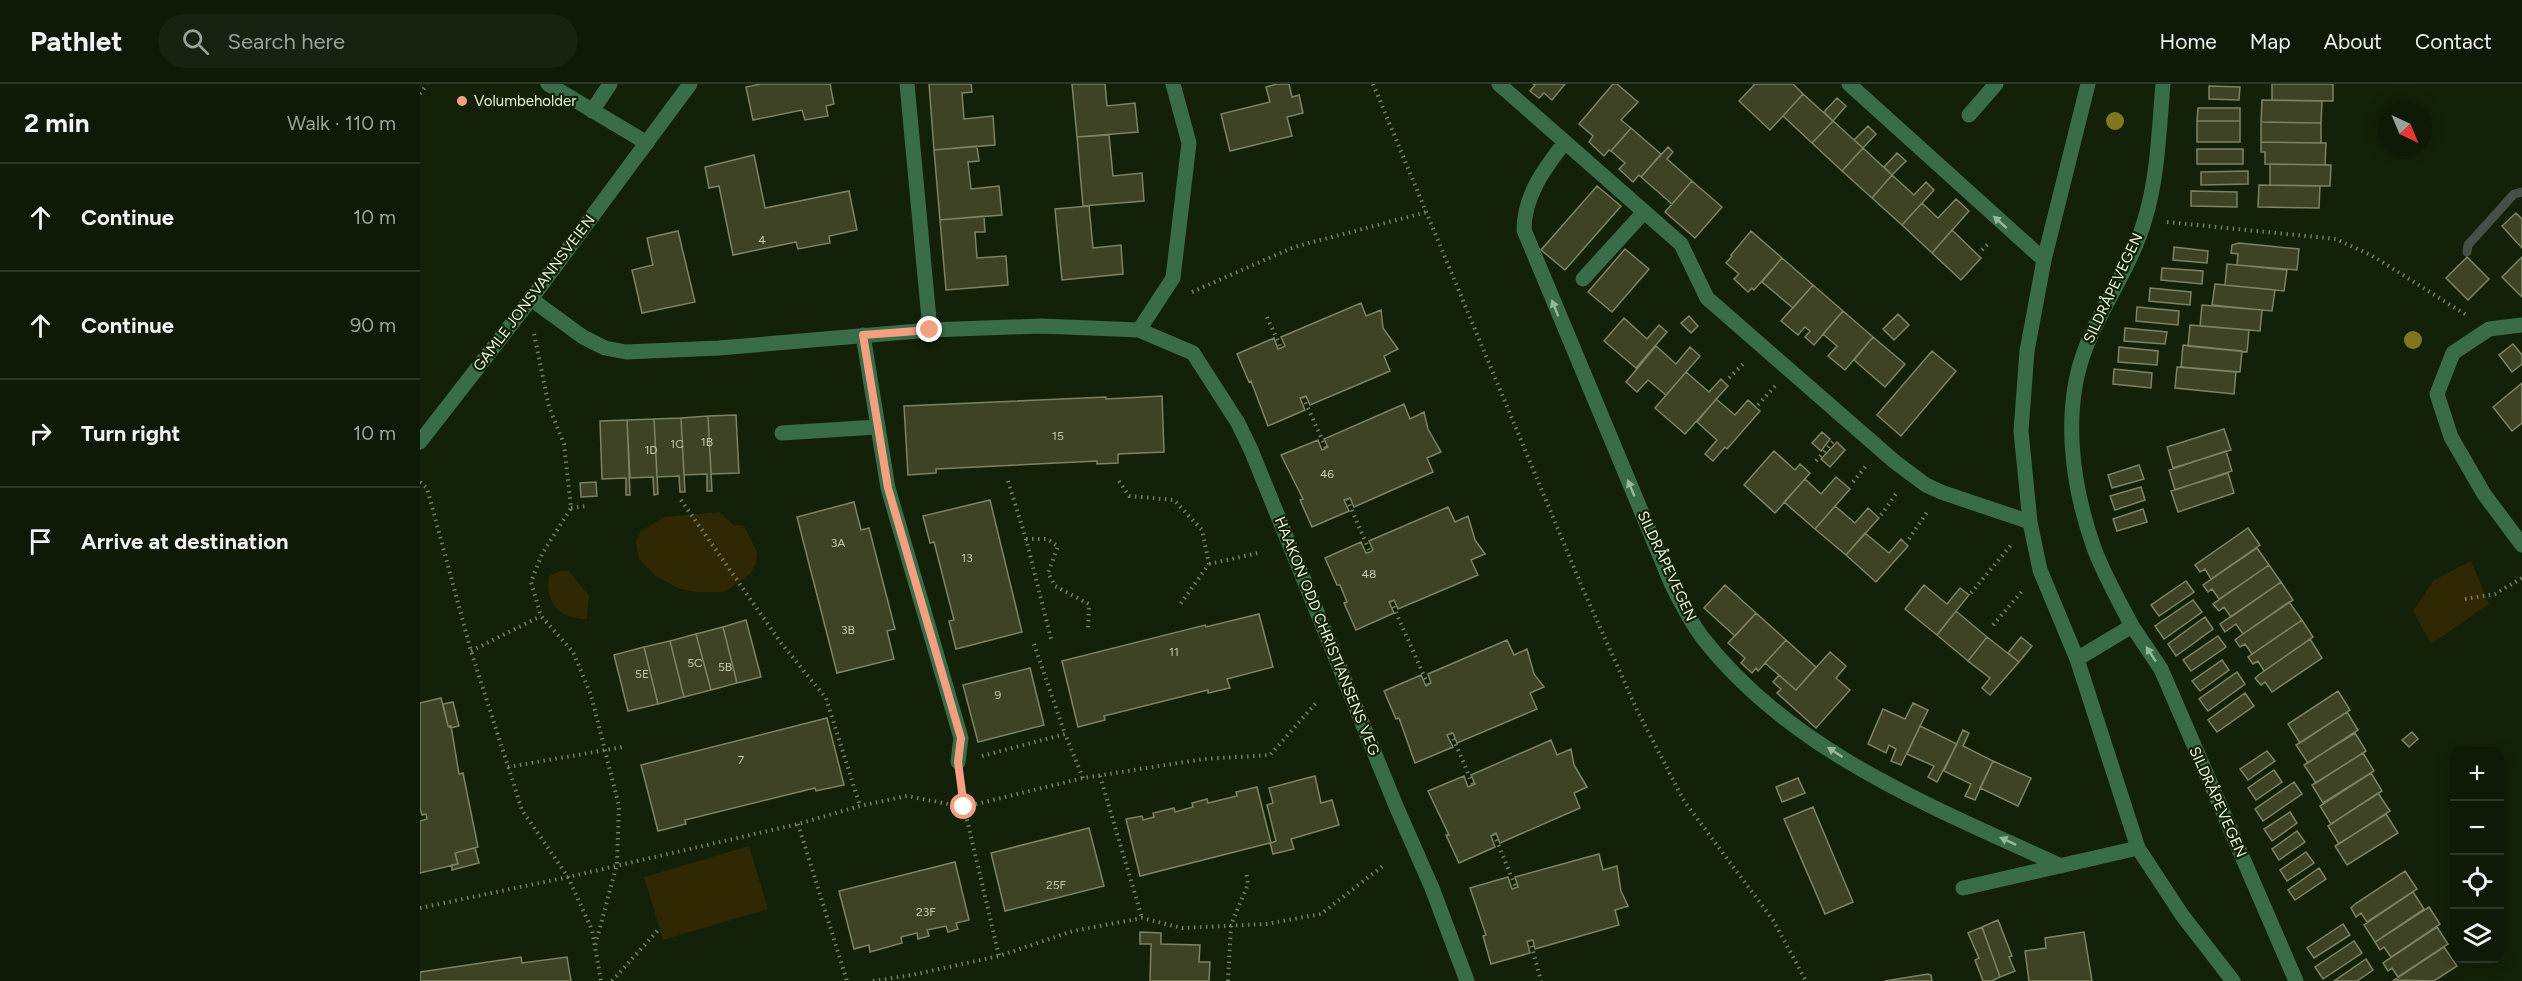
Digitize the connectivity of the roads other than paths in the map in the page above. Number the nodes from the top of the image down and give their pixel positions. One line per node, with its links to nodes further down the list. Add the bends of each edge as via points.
1 (548, 84): 11 (street)
2 (610, 84): 12 (street)
3 (690, 84): 15 (street, GAMLE JONSVANNSVEIEN)
4 (907, 84): 21 (street)
5 (1173, 84): 22 (street, via 1189,143 1173,278)
6 (1498, 84): 14 (street)
7 (1850, 84): 17 (street, one-way to 7)
8 (1996, 84): 13 (street)
9 (2088, 84): 17 (street)
10 (2163, 84): 29 (street, SILDRÅPEVEGEN, via 2145,220 2085,350 2072,426 2080,502 2095,550)
11 (571, 90): 12 (street)
12 (592, 111): 15 (street)
13 (1969, 115)
14 (1565, 142): 16 (street); 33 (street, SILDRÅPEVEGEN, one-way to 14, via 1869,774 1778,712 1708,644 1672,585 1524,230 1528,200)
15 (646, 143): 19 (street, GAMLE JONSVANNSVEIEN)
16 (1644, 212): 18 (street); 27 (street, via 1681,244 1707,298 1895,462 1941,492)
17 (2044, 260): 27 (street, via 2027,351 2022,409 2022,461)
18 (1583, 279)
19 (531, 299): 23 (street, HAAKON ODD CHRISTIANSENS VEG, via 583,337 605,348 626,352); 26 (street, GAMLE JONSVANNSVEIEN)
20 (2522, 325): 28 (street, via 2489,329 2453,353 2437,394 2451,436 2484,494)
21 (930, 330): 22 (street, HAAKON ODD CHRISTIANSENS VEG, via 1041,326); 23 (street, HAAKON ODD CHRISTIANSENS VEG)
22 (1139, 330): 35 (street, HAAKON ODD CHRISTIANSENS VEG, via 1193,353 1238,423)
23 (863, 335): 24 (street)
24 (877, 427): 25 (street); 31 (street, via 888,488 961,738)
25 (782, 433)
26 (420, 442)
27 (2030, 522): 30 (street, via 2040,570)
28 (2522, 545)
29 (2132, 626): 30 (street); 37 (street, SILDRÅPEVEGEN, one-way to 29, via 2161,669)
30 (2077, 659): 32 (street)
31 (958, 762)
32 (2139, 848): 33 (street); 36 (street, via 2182,915)
33 (2061, 866): 34 (street)
34 (1963, 888)
35 (1467, 981)
36 (2233, 981)
37 (2296, 981)

